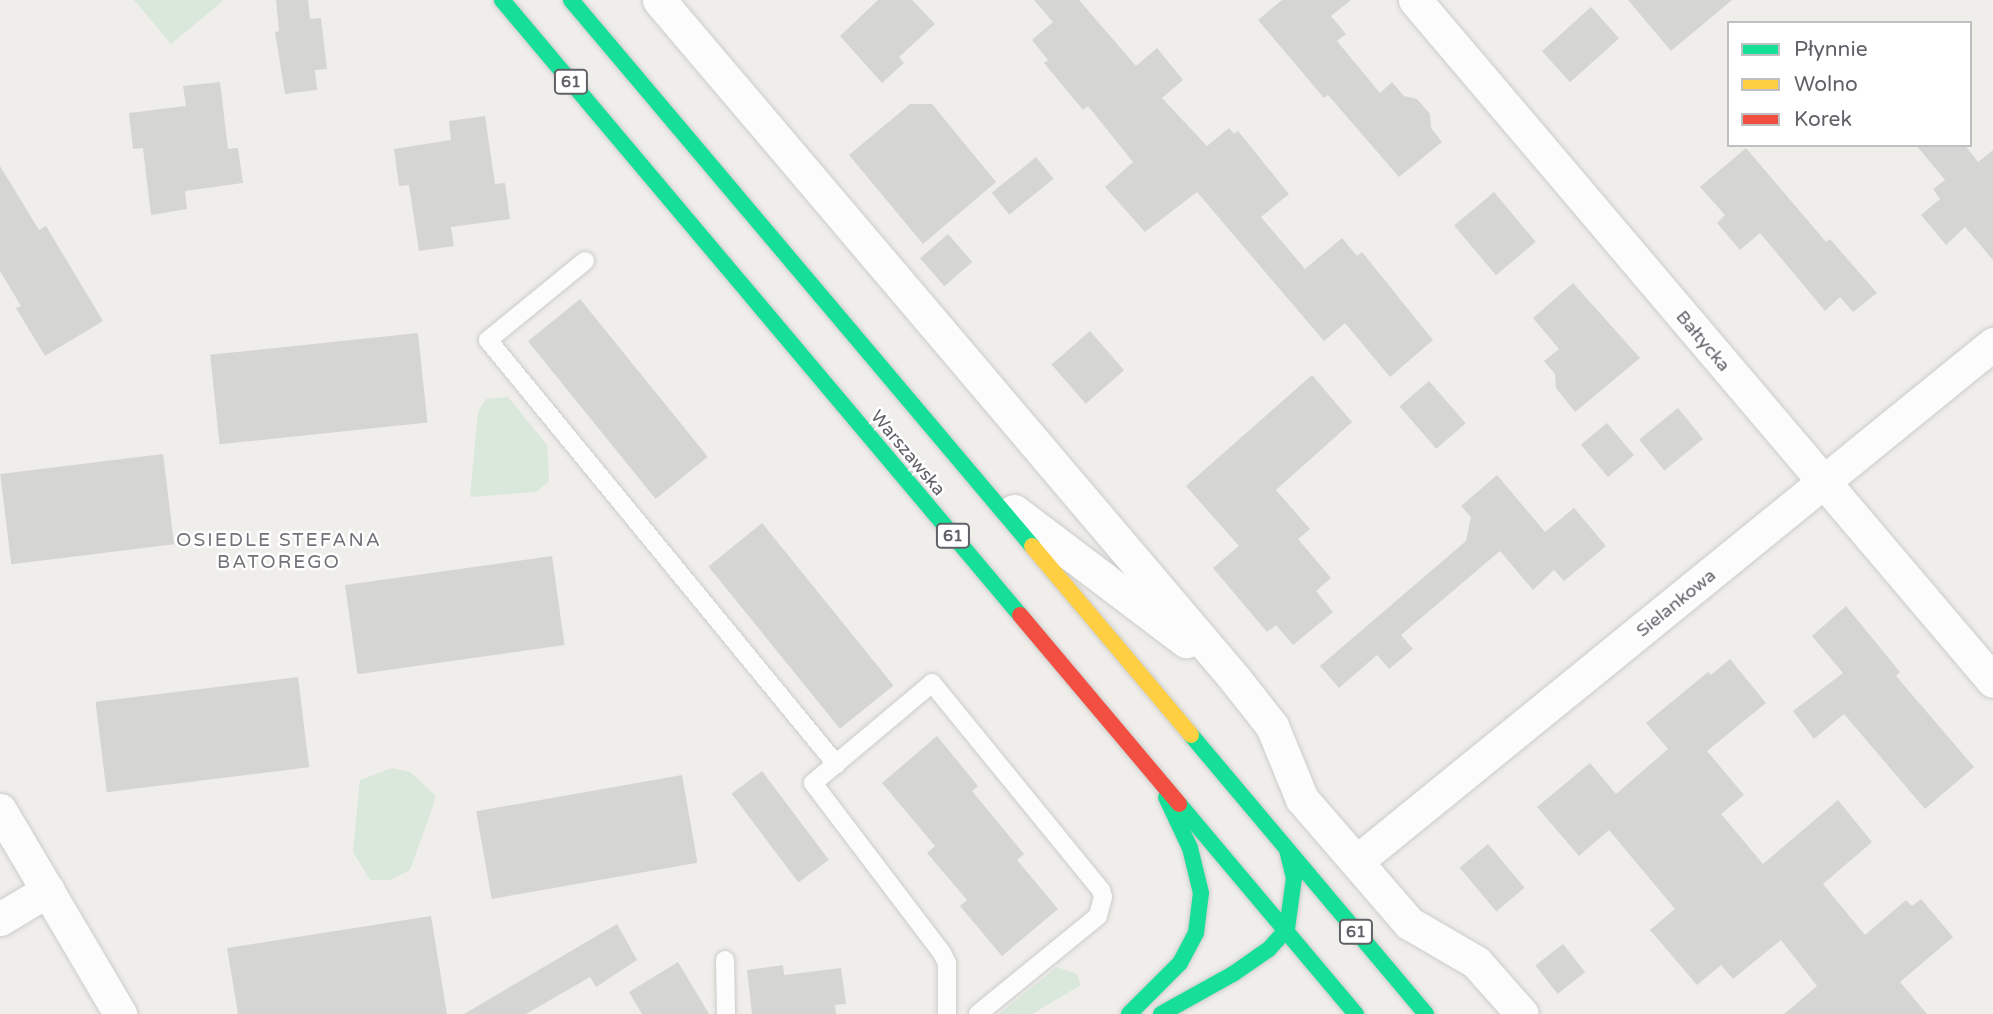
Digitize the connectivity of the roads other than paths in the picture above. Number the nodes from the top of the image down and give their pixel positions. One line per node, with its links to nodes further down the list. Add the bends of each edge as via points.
1 (502, 0): 12 (main road, Warszawska / 61)
2 (571, 0): 8 (main road, Warszawska / 61)
3 (659, 0): 9 (street)
4 (1415, 0): 7 (street, Bałtycka)
5 (585, 261): 11 (lane, via 488,340)
6 (1993, 344): 7 (street, Sielankowa)
7 (1824, 483): 10 (street, Bałtycka); 15 (street, Sielankowa)
8 (979, 485): 9 (street); 14 (main road, Warszawska / 61)
9 (1235, 678): 15 (street, via 1272,726 1302,799)
10 (1993, 681)
11 (836, 764): 22 (lane, via 813,783 942,953 947,963); 23 (lane, via 932,682 1101,890 1098,916)
12 (1155, 773): 18 (main road, Warszawska / 61); 24 (main road, via 1190,848 1201,893 1196,933 1180,963)
13 (0, 810): 16 (street)
14 (1287, 850): 18 (main road, Warszawska, via 1294,878); 27 (main road, Warszawska / 61)
15 (1357, 861): 28 (street, via 1409,923 1476,962)
16 (48, 890): 17 (street); 20 (street)
17 (0, 919)
18 (1287, 929): 25 (main road, via 1233,974); 26 (main road, Warszawska / 61)
19 (725, 960): 21 (lane)
20 (120, 1014)
21 (726, 1014)
22 (947, 1014)
23 (978, 1014)
24 (1129, 1014)
25 (1161, 1014)
26 (1356, 1014)
27 (1426, 1014)
28 (1522, 1014)

